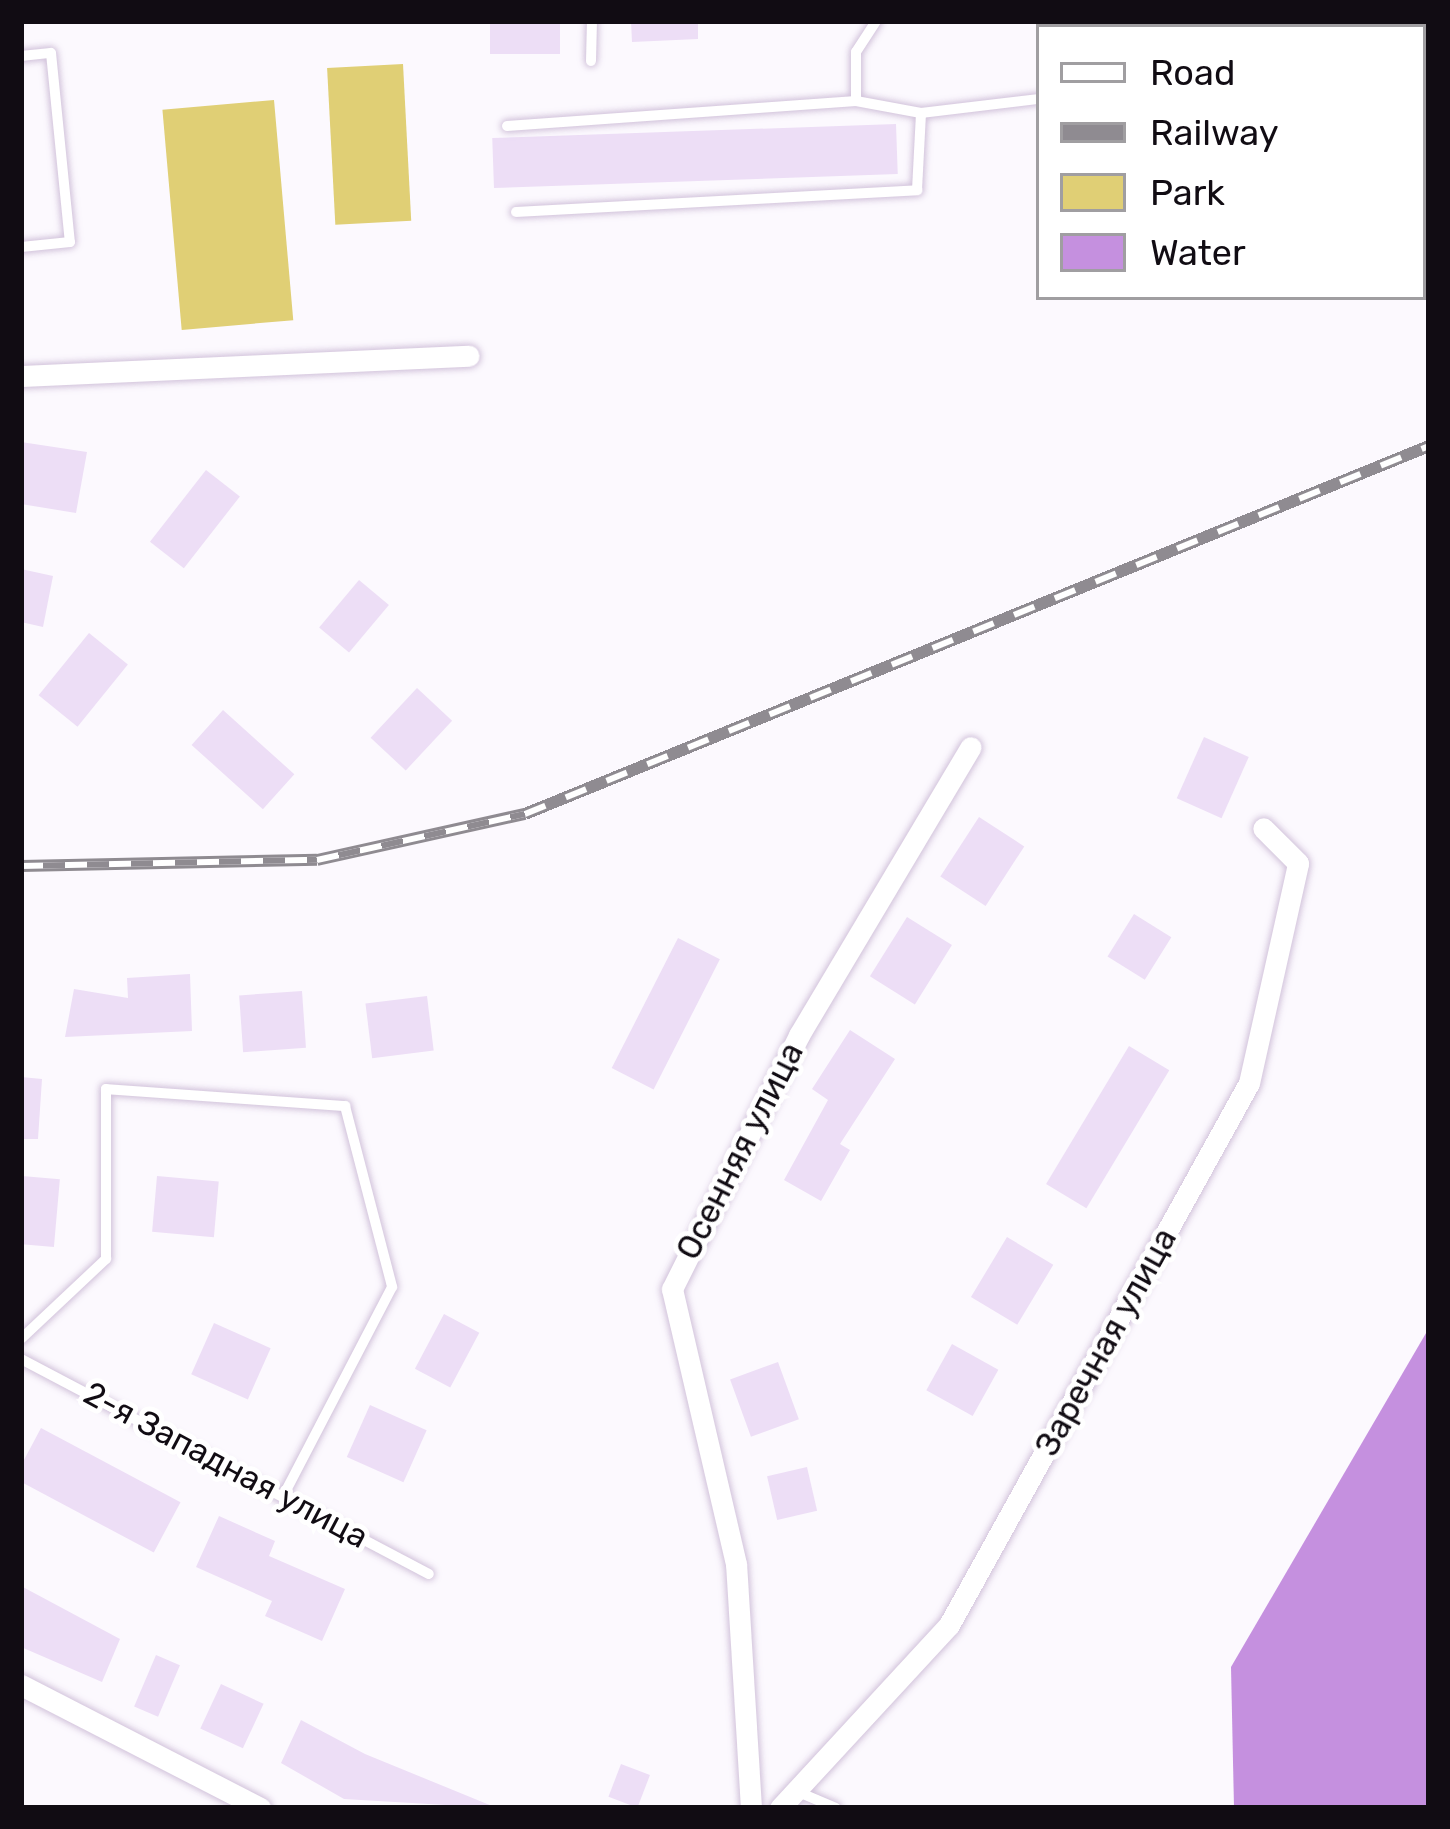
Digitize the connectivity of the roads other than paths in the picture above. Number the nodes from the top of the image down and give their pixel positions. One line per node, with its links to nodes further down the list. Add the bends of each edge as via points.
1 (592, 21): 4 (lane)
2 (876, 21): 6 (lane, via 856,52)
3 (21, 56): 10 (lane, via 51,53 70,242)
4 (591, 61)
5 (1036, 99): 7 (lane)
6 (856, 101): 7 (lane); 8 (lane)
7 (921, 113): 9 (lane, via 917,190)
8 (506, 125)
9 (516, 212)
10 (21, 247)
11 (469, 356): 12 (street)
12 (21, 376)
13 (971, 747): 22 (street, Осенняя улица, via 799,1035 672,1289 736,1564)
14 (1263, 828): 20 (street, Заречная улица, via 1298,863 1249,1083 949,1625)
15 (21, 1339): 17 (lane, via 106,1259 106,1089 345,1106 392,1287)
16 (21, 1359): 17 (lane, 2-я Западная улица)
17 (286, 1491): 18 (lane, 2-я Западная улица)
18 (429, 1574)
19 (21, 1684): 21 (street)
20 (796, 1791): 23 (street, Заречная улица); 24 (lane)
21 (260, 1808)
22 (751, 1808)
23 (780, 1808)
24 (836, 1808)

